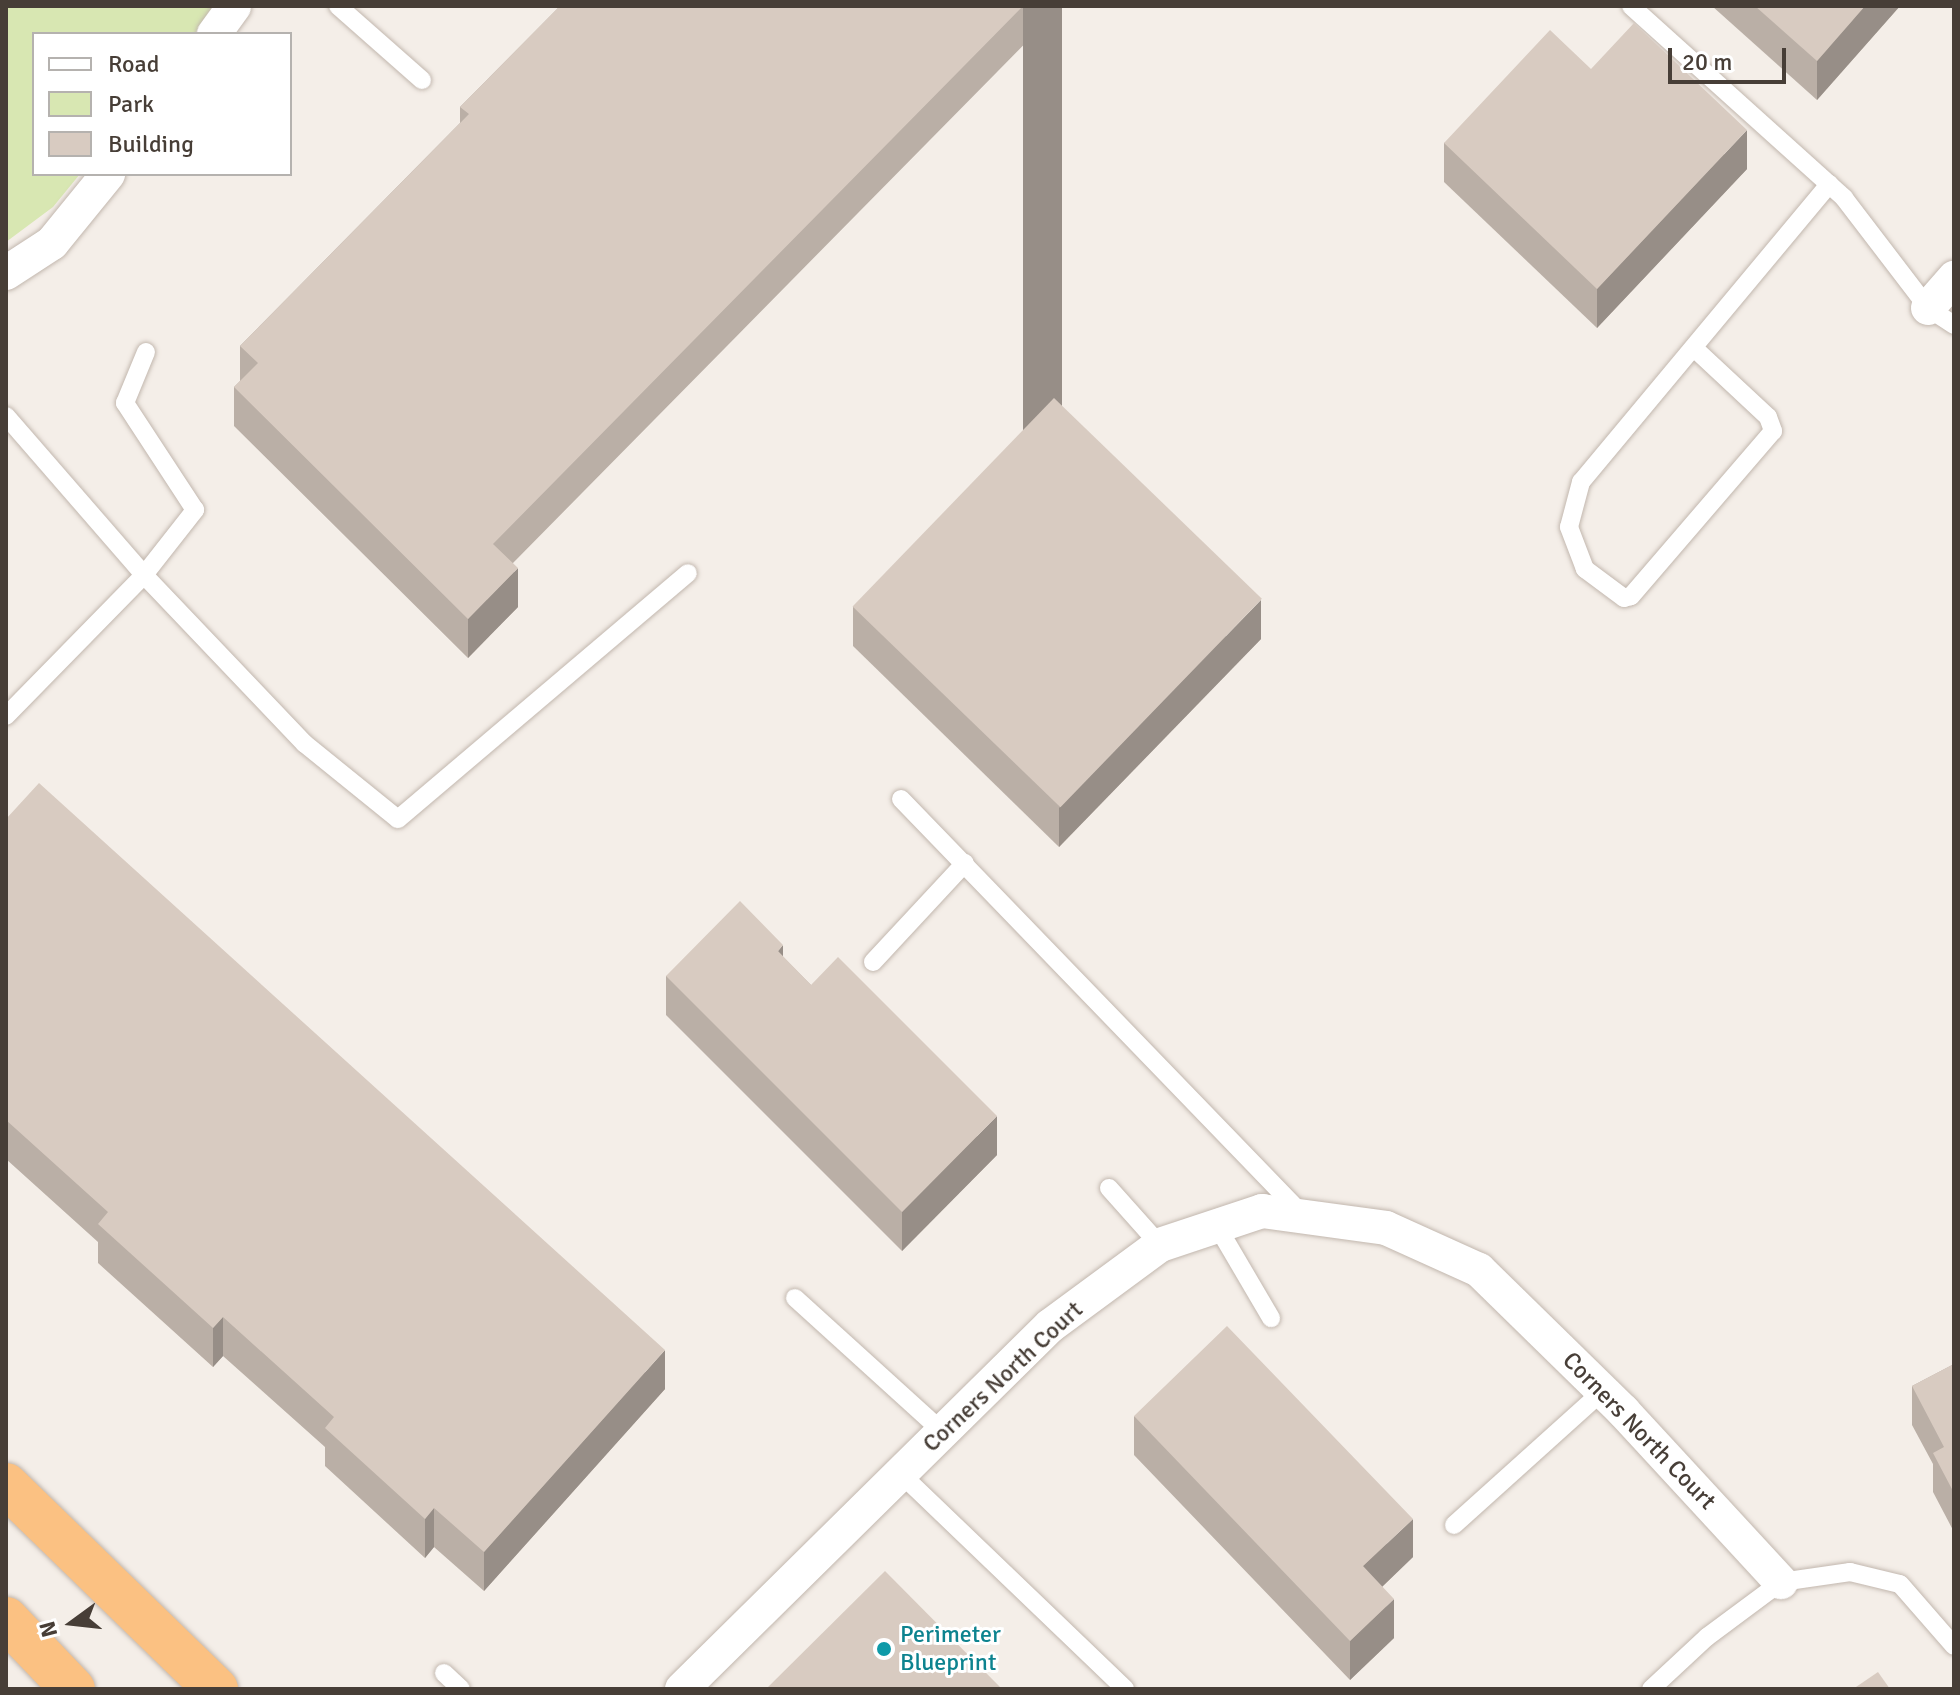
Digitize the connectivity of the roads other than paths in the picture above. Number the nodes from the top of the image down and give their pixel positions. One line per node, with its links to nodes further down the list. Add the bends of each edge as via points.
1 (234, 6): 4 (street)
2 (338, 6): 5 (lane)
3 (1631, 6): 7 (lane)
4 (215, 32)
5 (422, 80)
6 (106, 176): 8 (street, via 52,243)
7 (1829, 184): 10 (lane); 11 (lane)
8 (6, 273)
9 (1954, 278): 10 (street)
10 (1941, 316)
11 (1694, 348): 11 (lane, via 1581,482 1569,527 1585,569 1624,598 1773,431 1768,417)
12 (146, 352): 15 (lane, via 125,403 195,510)
13 (6, 416): 15 (lane)
14 (688, 573): 15 (lane, via 398,819 305,744)
15 (144, 575): 16 (lane)
16 (6, 716)
17 (901, 799): 18 (lane)
18 (965, 863): 19 (lane); 21 (lane)
19 (873, 962)
20 (1109, 1188): 23 (lane)
21 (1306, 1217): 22 (street, Corners North Court, via 1262,1211); 26 (street, Corners North Court, via 1386,1228 1479,1270)
22 (1217, 1226): 23 (street, Corners North Court); 25 (lane)
23 (1160, 1245): 27 (street, Corners North Court, via 1050,1326)
24 (795, 1298): 27 (lane)
25 (1271, 1318)
26 (1603, 1391): 30 (lane); 31 (street, Corners North Court)
27 (943, 1432): 28 (street, Corners North Court)
28 (900, 1473): 38 (street, Corners North Court); 39 (lane)
29 (6, 1485): 36 (highway)
30 (1454, 1525)
31 (1781, 1582): 33 (lane, via 1850,1572 1900,1584); 40 (lane, via 1707,1637)
32 (6, 1619): 35 (highway)
33 (1954, 1646)
34 (444, 1673): 37 (lane)
35 (73, 1689)
36 (216, 1689)
37 (461, 1689)
38 (682, 1689)
39 (1125, 1689)
40 (1651, 1689)

